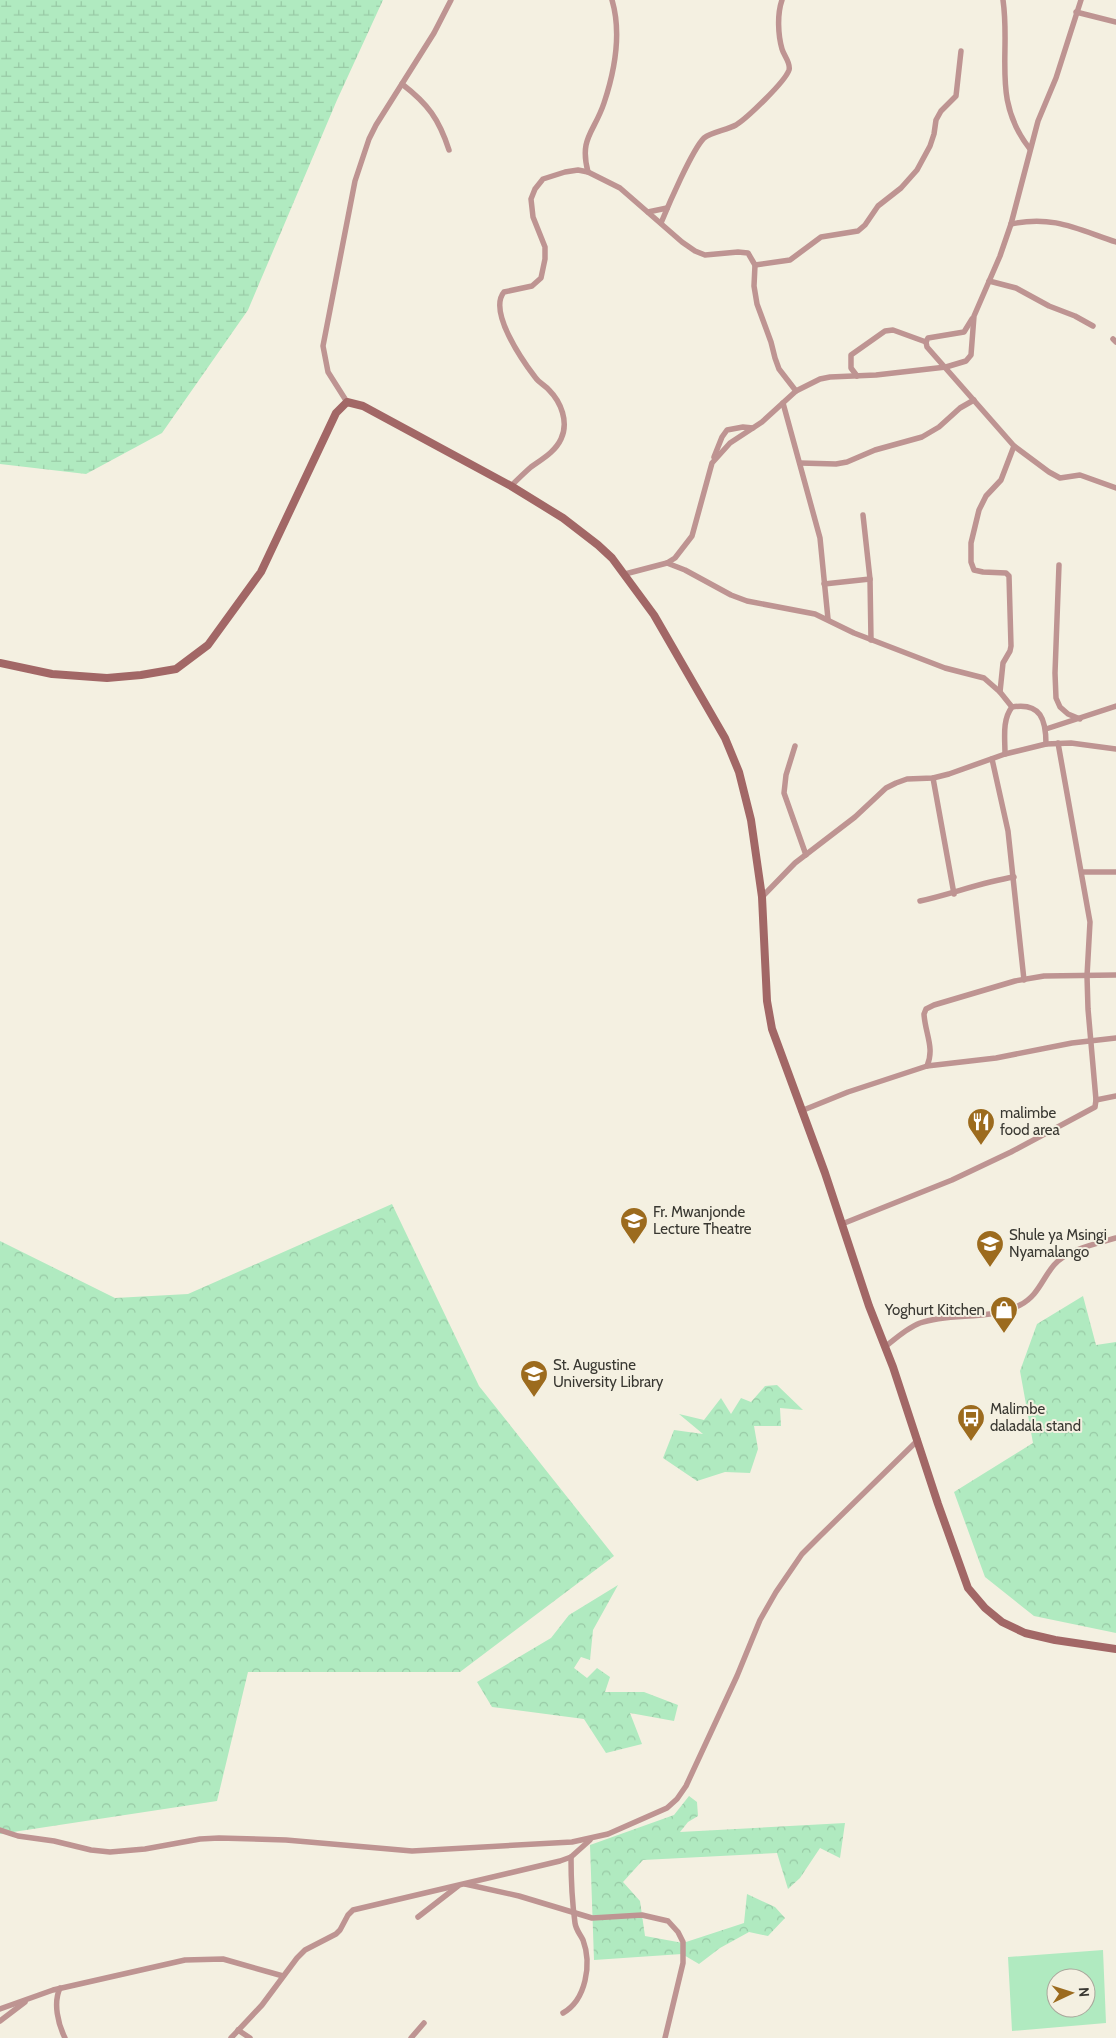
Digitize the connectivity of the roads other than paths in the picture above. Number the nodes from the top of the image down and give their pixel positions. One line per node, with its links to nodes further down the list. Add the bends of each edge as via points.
1 (451, 0): 9 (street)
2 (612, 0): 12 (street, via 617,43 604,104 585,144)
3 (782, 0): 13 (street, via 779,18 783,54 789,65 786,76 738,123 705,138)
4 (1003, 0): 10 (street, via 1006,95 1014,126)
5 (1081, 0): 6 (street)
6 (1076, 12): 7 (street); 10 (street)
7 (1116, 22)
8 (961, 51): 18 (street, via 956,96 941,111 930,146 917,170 901,188 878,206 858,230 822,238 790,260)
9 (402, 84): 11 (street, via 433,113); 27 (street, via 376,125 361,160 324,334 328,372)
10 (1030, 149): 16 (street)
11 (449, 150)
12 (588, 172): 14 (street, via 620,188); 33 (street, via 575,170 547,177 535,188 531,204 545,246 544,270 537,283 504,292 500,299 500,316 505,328 535,378 554,395 565,422 558,445)
13 (667, 208): 14 (street); 15 (street)
14 (648, 212): 15 (street)
15 (661, 223): 18 (street, via 695,251 714,255 745,252)
16 (1011, 224): 17 (street, via 1033,220 1052,222); 19 (street)
17 (1116, 242)
18 (755, 265): 25 (street, via 757,304 779,369)
19 (989, 281): 20 (street); 21 (street, via 1016,288)
20 (974, 316): 22 (street, via 964,332 932,336); 23 (street, via 971,355)
21 (1093, 326)
22 (926, 342): 23 (street); 24 (street, via 898,331 885,332 851,355 851,368)
23 (946, 367): 24 (street); 26 (street)
24 (858, 376): 25 (street, via 820,379)
25 (796, 391): 28 (street)
26 (974, 400): 30 (street); 32 (street, via 922,437 875,450 847,462)
27 (347, 402): 33 (main road, via 363,406); 43 (main road, via 336,413 261,572 208,645 176,669 107,678 52,674)
28 (783, 403): 29 (street); 32 (street)
29 (753, 428): 31 (street, via 730,443); 31 (street, via 727,430)
30 (1014, 446): 34 (street, via 1055,476 1080,475); 44 (street, via 1001,480 981,502 970,543 974,570 1009,576 1011,646 1003,663)
31 (712, 463): 36 (street, via 692,536 676,558)
32 (800, 463): 40 (street, via 820,538)
33 (511, 486): 38 (main road, via 584,533)
34 (1116, 488)
35 (862, 515): 39 (street)
36 (667, 563): 38 (street); 41 (street, via 747,601)
37 (1059, 565): 47 (street, via 1054,673 1056,698 1068,714)
38 (625, 574): 61 (main road, via 696,685 733,756 750,813)
39 (870, 579): 40 (street); 42 (street)
40 (824, 584): 41 (street)
41 (828, 619): 42 (street)
42 (871, 640): 44 (street, via 945,668 984,678)
43 (0, 663)
44 (1000, 692): 46 (street)
45 (1116, 706): 47 (street)
46 (1012, 707): 48 (street, via 1028,706 1038,712); 53 (street, via 1005,722)
47 (1080, 719): 48 (street)
48 (1046, 729): 50 (street)
49 (1058, 743): 50 (street); 52 (street); 57 (street)
50 (1046, 744): 53 (street)
51 (795, 746): 56 (street, via 784,793)
52 (1116, 749)
53 (1005, 754): 54 (street)
54 (992, 759): 55 (street); 59 (street)
55 (933, 778): 56 (street, via 907,779 886,788 855,818); 60 (street)
56 (806, 855): 61 (street)
57 (1082, 872): 58 (street); 64 (street, via 1090,922)
58 (1116, 872)
59 (1014, 877): 60 (street); 65 (street)
60 (954, 894): 62 (street)
61 (762, 897): 71 (main road, via 768,1015)
62 (920, 901)
63 (1116, 975): 64 (street)
64 (1087, 976): 65 (street, via 1044,976); 67 (street)
65 (1024, 980): 68 (street, via 926,1009 924,1021 931,1048)
66 (1116, 1038): 67 (street)
67 (1090, 1041): 68 (street, via 996,1058); 70 (street)
68 (927, 1066): 71 (street)
69 (1116, 1096): 70 (street)
70 (1096, 1100): 72 (street, via 1090,1110 1011,1152 923,1193)
71 (801, 1110): 72 (main road)
72 (842, 1224): 74 (main road)
73 (1116, 1238): 74 (street, via 1081,1249 1056,1263 1034,1295 1022,1304 1007,1311 918,1323)
74 (885, 1347): 75 (main road)
75 (918, 1440): 76 (main road, via 957,1562 968,1588 985,1608 1002,1622 1025,1633); 78 (street, via 813,1542 776,1592 677,1800 667,1808)
76 (1116, 1649)
77 (0, 1830): 78 (street, via 110,1852 219,1838 286,1840 412,1851)
78 (591, 1839): 79 (street)
79 (571, 1857): 80 (street); 81 (street)
80 (462, 1884): 81 (street); 82 (street); 83 (street, via 354,1910 340,1930 305,1950)
81 (574, 1912): 87 (street, via 585,1952 586,1969 579,1997); 91 (street, via 592,1918 642,1915 664,1918 678,1932 683,1942 683,1963)
82 (418, 1916)
83 (283, 1976): 84 (street, via 223,1960 184,1960); 90 (street)
84 (60, 1988): 85 (street); 92 (street, via 57,2003)
85 (26, 2000): 86 (street); 88 (street)
86 (0, 2009)
87 (563, 2013)
88 (0, 2021)
89 (424, 2023): 95 (street)
90 (238, 2030): 93 (street); 94 (street)
91 (667, 2037)
92 (65, 2038)
93 (231, 2038)
94 (250, 2038)
95 (411, 2038)

